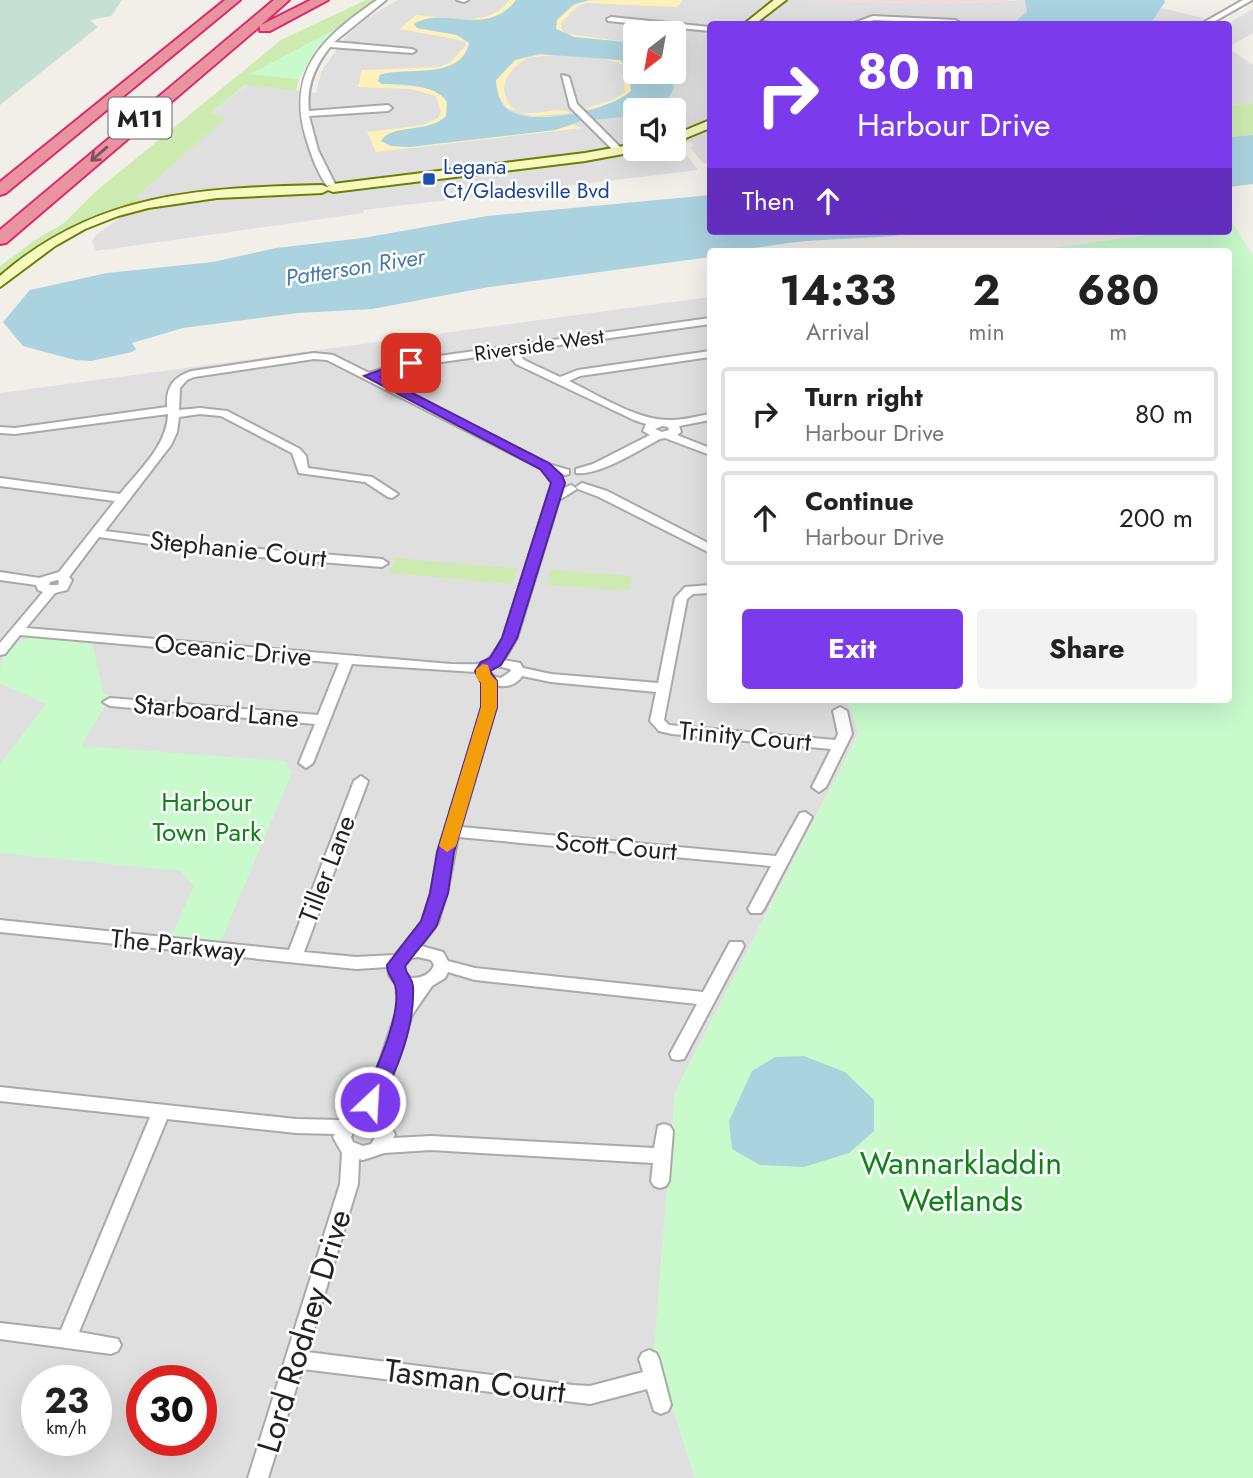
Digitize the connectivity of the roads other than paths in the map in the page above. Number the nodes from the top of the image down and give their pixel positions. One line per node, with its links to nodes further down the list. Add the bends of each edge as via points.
1 (211, 0): 18 (highway)
2 (233, 0): 18 (highway, M11)
3 (282, 0): 20 (highway, M11)
4 (321, 0): 20 (highway, via 284,16)
5 (382, 0): 16 (street)
6 (781, 0): 10 (main road)
7 (795, 0): 11 (main road)
8 (1248, 0): 14 (street)
9 (611, 19): 15 (street)
10 (754, 21)
11 (769, 21)
12 (865, 21): 13 (street)
13 (935, 21)
14 (1210, 21)
15 (707, 29)
16 (327, 44): 17 (street); 22 (street, via 305,80)
17 (412, 51)
18 (145, 72): 28 (highway, M11)
19 (565, 77): 26 (street, via 570,98)
20 (182, 83): 29 (highway, M11, one-way to 29)
21 (388, 108): 22 (street)
22 (303, 114): 27 (street)
23 (707, 125): 24 (main road)
24 (686, 134)
25 (623, 150): 26 (main road)
26 (619, 151): 27 (main road)
27 (326, 184): 30 (main road, via 204,195 116,213 66,234)
28 (0, 190)
29 (0, 239)
30 (0, 283)
31 (707, 321): 32 (street, Riverside West)
32 (509, 349): 34 (street, Riverside West, via 405,364); 35 (street, via 517,360)
33 (707, 354): 35 (street, via 578,373)
34 (370, 376): 36 (street, via 322,356 192,374 174,387); 41 (street)
35 (559, 381): 39 (street)
36 (173, 412): 38 (street); 44 (street, via 223,413 296,451 303,471 368,479); 45 (street, via 167,440)
37 (707, 417): 39 (street)
38 (0, 430)
39 (660, 431): 40 (street); 42 (street)
40 (707, 451)
41 (560, 478): 42 (street); 42 (street); 46 (street)
42 (585, 479): 46 (street); 48 (street, via 603,494)
43 (0, 482): 45 (street)
44 (392, 494)
45 (122, 498): 47 (street)
46 (554, 498): 54 (street)
47 (95, 533): 49 (street, Stephanie Court); 51 (street, via 62,577 51,577)
48 (707, 547)
49 (382, 563)
50 (0, 576): 51 (street)
51 (47, 586): 53 (street)
52 (707, 589): 59 (street, Trinity Court, via 683,593)
53 (16, 631): 55 (street); 56 (street, Oceanic Drive)
54 (510, 638): 57 (street); 58 (street)
55 (0, 650)
56 (347, 659): 57 (street, Oceanic Drive); 63 (street)
57 (488, 672): 58 (street); 58 (street); 61 (street)
58 (512, 674): 59 (street); 61 (street)
59 (662, 688): 64 (street, Trinity Court, via 657,721 664,728)
60 (110, 702): 63 (street, Starboard Lane)
61 (489, 707): 69 (street)
62 (840, 711): 64 (street, Trinity Court, via 845,731)
63 (323, 720): 65 (street)
64 (840, 745): 67 (street, Trinity Court)
65 (306, 763)
66 (360, 781): 75 (street, Tiller Lane)
67 (819, 787)
68 (805, 817): 70 (street)
69 (452, 831): 70 (street, Scott Court); 72 (street)
70 (780, 862): 71 (street)
71 (756, 909)
72 (430, 923): 76 (street); 77 (street)
73 (0, 926): 75 (street, The Parkway)
74 (736, 946): 78 (street)
75 (294, 957): 76 (street, The Parkway)
76 (401, 968): 77 (street, The Parkway); 77 (street, The Parkway, via 426,951); 79 (street)
77 (434, 971): 78 (street, The Parkway); 79 (street)
78 (707, 999): 80 (street)
79 (404, 1013): 84 (street)
80 (678, 1054)
81 (0, 1094): 82 (street)
82 (162, 1110): 84 (street); 88 (street)
83 (664, 1131): 85 (street)
84 (364, 1136): 85 (street); 90 (street, Lord Rodney Drive)
85 (661, 1156): 86 (street)
86 (660, 1181)
87 (0, 1331): 88 (street)
88 (67, 1339): 89 (street)
89 (111, 1345)
90 (295, 1359): 91 (street, Tasman Court, via 590,1395 651,1368); 92 (street, Lord Rodney Drive)
91 (660, 1405)
92 (258, 1478)

